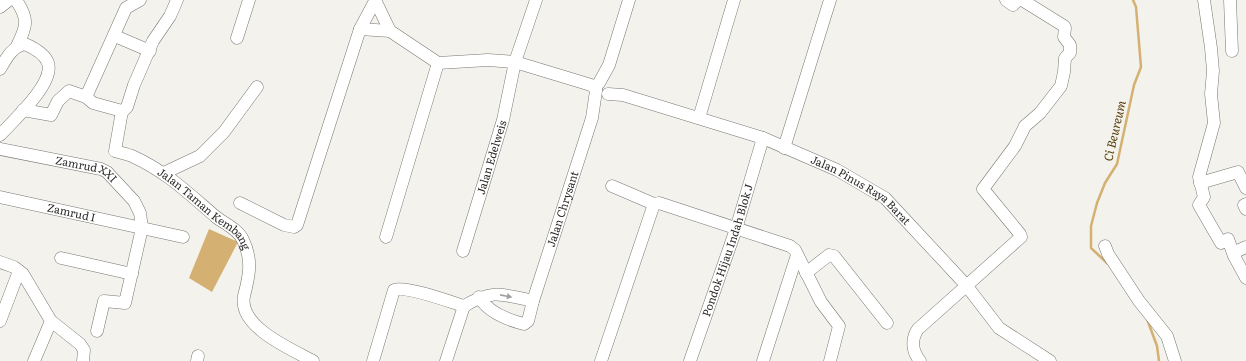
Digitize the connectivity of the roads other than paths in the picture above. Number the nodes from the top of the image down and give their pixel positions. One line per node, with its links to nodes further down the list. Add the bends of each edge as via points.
1 (9, 0): 16 (street)
2 (16, 0): 21 (street, via 26,18 26,27)
3 (140, 0): 19 (street, via 126,8)
4 (177, 0): 22 (street, via 170,16 153,41)
5 (249, 0): 20 (street)
6 (375, 0): 17 (street); 18 (street)
7 (536, 0): 24 (street, Jalan Edelweis)
8 (628, 0): 28 (street)
9 (734, 0): 32 (street)
10 (830, 0): 35 (street)
11 (1006, 0): 12 (street, via 1014,5)
12 (1018, 0)
13 (1022, 0): 61 (street, via 1064,26 1064,37 1070,45 1070,53 1065,58 1061,86 1040,113 1025,126 983,189 1021,237)
14 (1204, 0): 38 (street, via 1213,71 1211,94 1214,123 1199,178)
15 (1230, 0): 23 (street)
16 (0, 7)
17 (360, 29): 18 (street); 42 (street, via 297,225 284,225)
18 (390, 31): 25 (street)
19 (115, 36): 22 (street); 29 (street)
20 (237, 38)
21 (17, 46): 26 (street); 30 (street, via 25,44 37,49 48,62 49,74 38,93)
22 (150, 51): 31 (street, via 127,107)
23 (1232, 51)
24 (516, 62): 25 (street, Jalan Pinus Raya Barat, via 488,60); 28 (street, Jalan Pinus Raya Barat); 52 (street, Jalan Edelweis, via 503,120)
25 (438, 63): 48 (street)
26 (0, 69)
27 (257, 88): 37 (street, via 224,132 200,156)
28 (601, 88): 32 (street, Jalan Pinus Raya Barat); 63 (street, Jalan Chrysant)
29 (86, 97): 30 (street, via 68,91 58,101 51,115); 31 (street, via 93,103)
30 (23, 110): 33 (street)
31 (122, 112): 37 (street, Jalan Taman Kembang, via 115,151)
32 (699, 118): 34 (street, Jalan Pinus Raya Barat)
33 (0, 135)
34 (763, 138): 35 (street, Jalan Pinus Raya Barat); 47 (street, Pondok Hijau Indah Blok J)
35 (784, 148): 61 (street, Jalan Pinus Raya Barat, via 837,170 885,198)
36 (0, 149): 46 (street, Zamrud XXI, via 104,170 137,204)
37 (164, 173): 71 (street, Jalan Taman Kembang, via 237,231 243,240 250,272 244,303 253,324)
38 (1200, 183): 40 (street, via 1238,172); 53 (street, via 1204,197 1199,206 1221,242 1228,239)
39 (612, 186): 43 (street)
40 (1246, 188)
41 (0, 197): 46 (street, Zamrud I)
42 (240, 203)
43 (654, 204): 47 (street, via 659,202); 74 (street)
44 (1246, 204): 45 (street)
45 (1246, 209)
46 (142, 228): 49 (street, Zamrud I); 59 (street)
47 (736, 229): 54 (street, via 790,246); 75 (street, Pondok Hijau Indah Blok J)
48 (386, 237)
49 (183, 238)
50 (1105, 246): 80 (street, via 1139,301 1167,336)
51 (1246, 247): 53 (street)
52 (463, 251)
53 (1235, 252): 60 (street, via 1234,256)
54 (797, 254): 58 (street); 76 (street)
55 (61, 258): 59 (street)
56 (0, 262): 57 (street)
57 (19, 271): 65 (street); 66 (street, via 27,279)
58 (806, 273): 67 (street, via 829,255 834,256); 77 (street, via 821,302 839,326)
59 (132, 274): 68 (street, via 125,303 104,302)
60 (1246, 278)
61 (966, 285): 78 (street, via 914,335 914,350); 79 (street, Jalan Pinus Raya Barat, via 1000,328)
62 (479, 297): 63 (street, one-way to 63, via 494,294); 63 (street, Jalan Chrysant, via 485,306 524,324 528,320); 64 (street)
63 (533, 301)
64 (464, 306): 72 (street, via 409,290 394,290); 73 (street)
65 (0, 321)
66 (51, 321): 69 (street); 70 (street, via 80,344 84,350)
67 (887, 323)
68 (97, 331)
69 (34, 361)
70 (83, 361)
71 (313, 361)
72 (373, 361)
73 (446, 361)
74 (601, 361)
75 (690, 361)
76 (763, 361)
77 (830, 361)
78 (920, 361)
79 (1050, 361)
80 (1175, 361)

